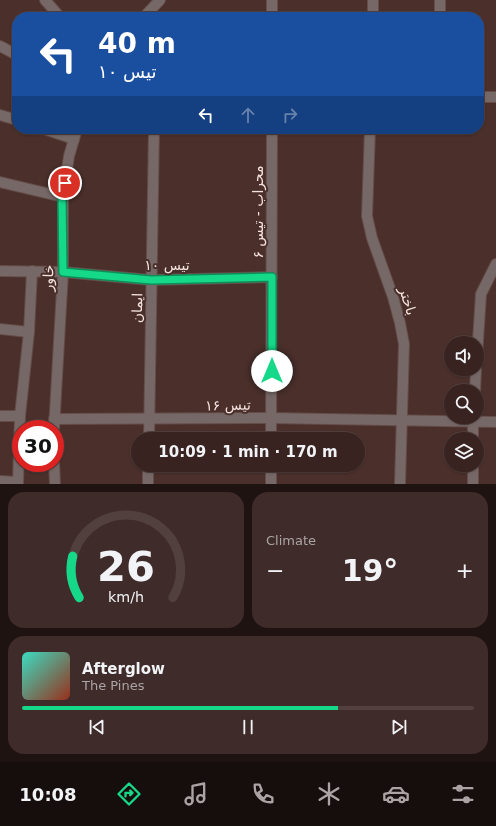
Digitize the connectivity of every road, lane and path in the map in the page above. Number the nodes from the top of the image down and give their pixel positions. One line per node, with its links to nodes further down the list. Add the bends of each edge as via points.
1 (45, 0): 6 (street)
2 (160, 0): 7 (street)
3 (272, 0): 8 (street)
4 (373, 0): 9 (street)
5 (440, 0): 10 (street)
6 (56, 12)
7 (149, 12)
8 (272, 12)
9 (373, 12)
10 (440, 12)
11 (0, 46): 12 (street)
12 (12, 52)
13 (484, 97): 14 (street)
14 (496, 97)
15 (0, 115): 16 (street)
16 (12, 119)
17 (75, 134): 22 (street, خاور)
18 (154, 134): 28 (street, ایمان)
19 (272, 134): 27 (street, محراب - تیس ۶)
20 (370, 134): 38 (street, باختر, via 367,216 400,323 404,359)
21 (0, 182): 22 (street)
22 (62, 197): 26 (street, خاور)
23 (496, 264): 31 (street, via 481,294)
24 (0, 271): 25 (street, تیس ۱۰)
25 (32, 271): 26 (street, تیس ۱۰); 30 (street)
26 (63, 272): 28 (street, تیس ۱۰); 36 (street, خاور)
27 (272, 277): 28 (street, تیس ۱۰); 34 (street, محراب - تیس ۶)
28 (151, 280): 37 (street, ایمان)
29 (0, 329): 30 (street)
30 (29, 332): 33 (street)
31 (478, 336)
32 (0, 416): 33 (street)
33 (20, 416): 49 (street)
34 (271, 418): 37 (street, تیس ۱۶); 38 (street, تیس ۱۶); 43 (street, محراب - تیس ۶)
35 (444, 419): 38 (street, تیس ۱۶)
36 (54, 420)
37 (149, 420): 41 (street, تیس ۱۶); 42 (street, ایمان)
38 (402, 420): 53 (street, باختر)
39 (484, 420): 40 (street, تیس ۱۶)
40 (496, 422)
41 (64, 424)
42 (149, 432)
43 (271, 432)
44 (54, 472): 50 (street)
45 (148, 472): 51 (street)
46 (271, 472): 52 (street)
47 (473, 472): 54 (street)
48 (0, 481): 49 (street)
49 (18, 483)
50 (55, 484)
51 (148, 484)
52 (271, 484)
53 (400, 484)
54 (473, 484)

